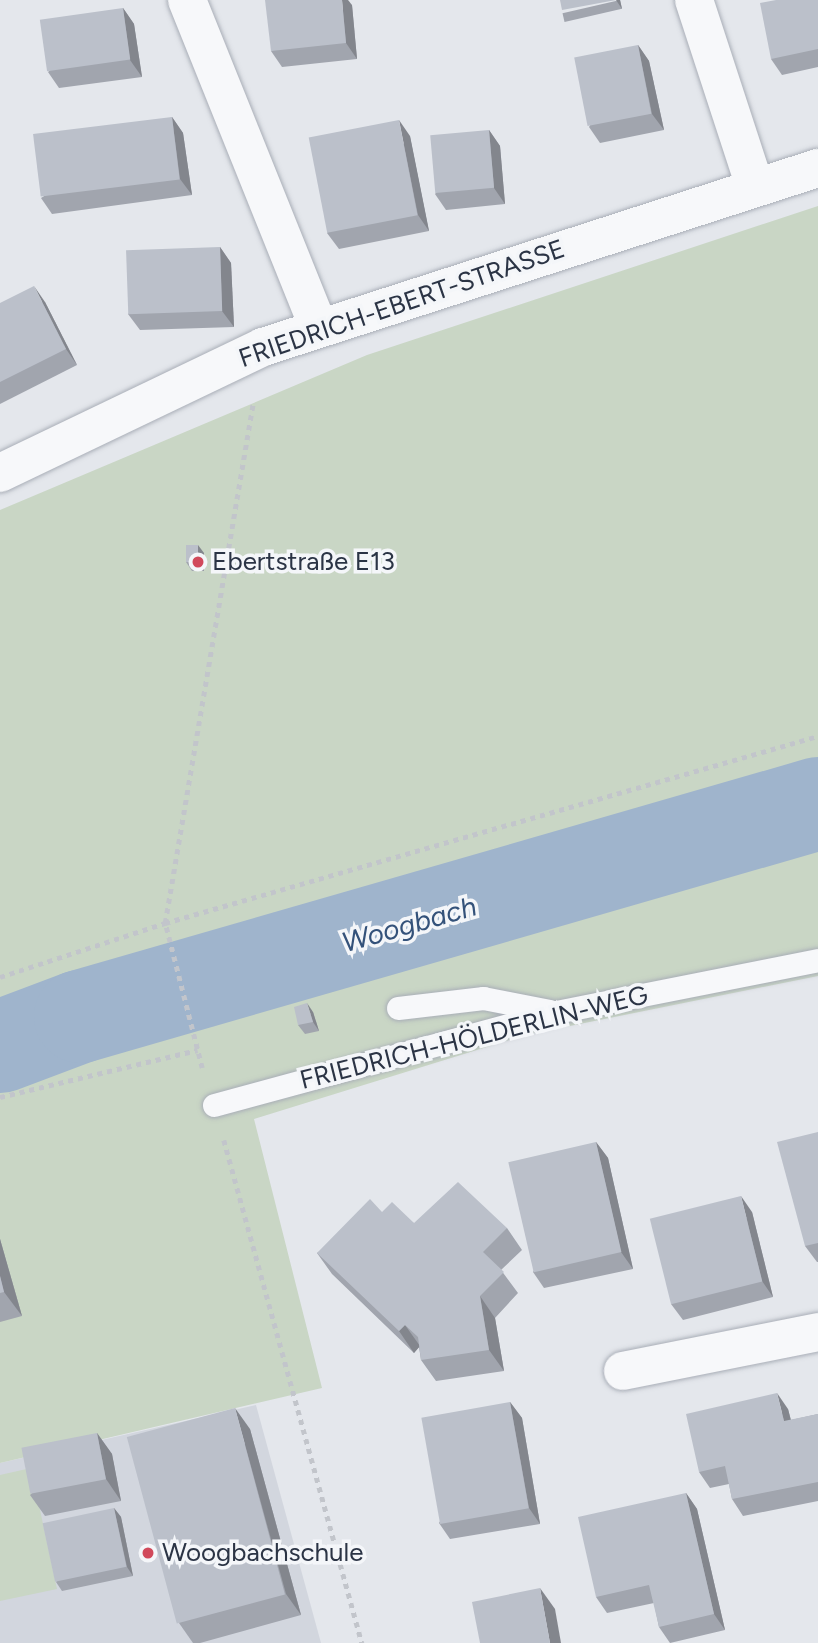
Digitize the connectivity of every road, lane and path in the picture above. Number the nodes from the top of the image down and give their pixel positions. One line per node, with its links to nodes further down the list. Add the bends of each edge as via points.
1 (187, 0): 5 (street)
2 (694, 0): 4 (street)
3 (818, 168): 4 (street, FRIEDRICH-EBERT-STRASSE)
4 (755, 187): 5 (street, FRIEDRICH-EBERT-STRASSE)
5 (318, 326): 6 (street, FRIEDRICH-EBERT-STRASSE)
6 (263, 347): 7 (street, FRIEDRICH-EBERT-STRASSE); 9 (path)
7 (0, 473)
8 (818, 736): 9 (path)
9 (165, 923): 11 (path); 14 (path)
10 (818, 960): 13 (lane, FRIEDRICH-HÖLDERLIN-WEG)
11 (0, 977)
12 (398, 1009): 13 (lane, via 483,998)
13 (556, 1012): 16 (lane, FRIEDRICH-HÖLDERLIN-WEG)
14 (197, 1050): 15 (path); 16 (path)
15 (0, 1097)
16 (214, 1105): 19 (path)
17 (818, 1332): 18 (street)
18 (622, 1371)
19 (362, 1643)

